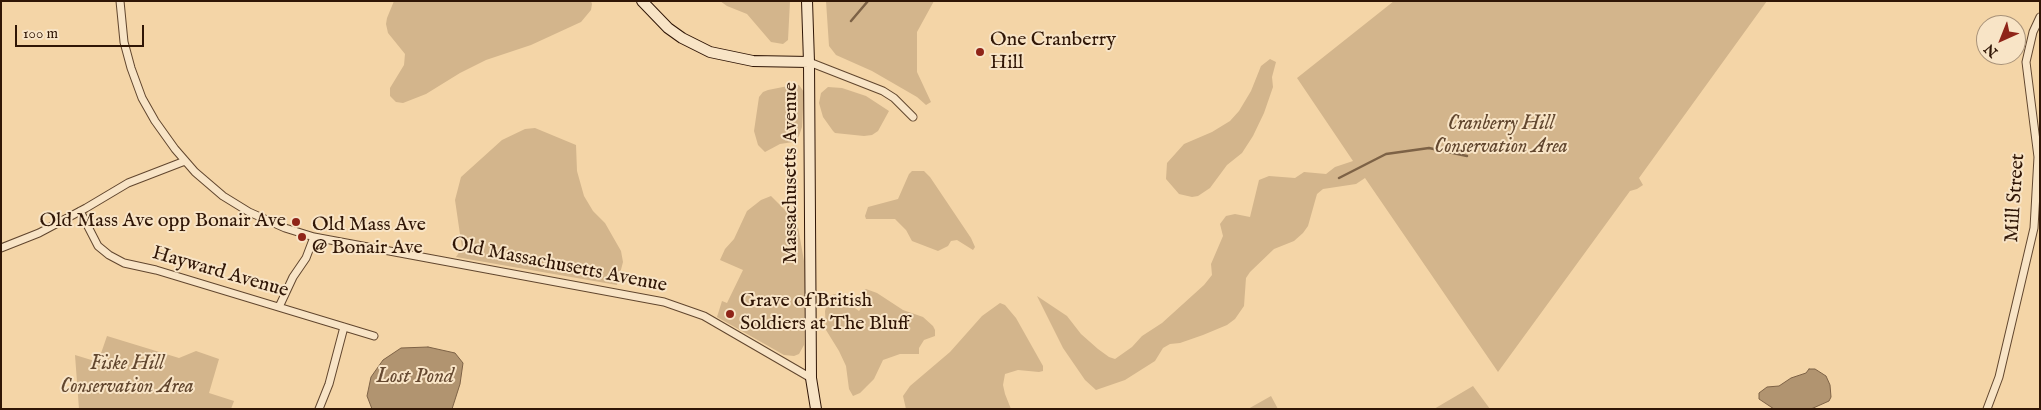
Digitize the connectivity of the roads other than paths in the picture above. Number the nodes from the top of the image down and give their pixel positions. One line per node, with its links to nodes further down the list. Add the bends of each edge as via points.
1 (120, 1): 7 (street, Old Massachusetts Avenue, via 126,49 138,86 158,127)
2 (642, 1): 5 (main road, Massachusetts Avenue, via 668,28 710,52 753,61)
3 (806, 1): 5 (main road)
4 (2040, 17): 17 (street, Mill Street, via 2032,32 2026,62 2038,157 2034,228 1999,377)
5 (809, 62): 6 (street, via 883,91); 14 (main road, Massachusetts Avenue)
6 (913, 117)
7 (185, 162): 8 (street, via 128,183); 9 (street, Old Massachusetts Avenue, via 237,206 279,226)
8 (80, 211): 10 (street); 11 (street, Hayward Avenue, via 98,246 121,262)
9 (314, 237): 11 (street); 14 (street, Old Massachusetts Avenue, via 664,302 710,319)
10 (1, 248)
11 (279, 307): 12 (street, Hayward Avenue)
12 (344, 328): 13 (street, Hayward Avenue); 15 (street)
13 (374, 336)
14 (811, 378): 16 (main road, Massachusetts Avenue)
15 (319, 409)
16 (816, 409)
17 (1988, 409)

